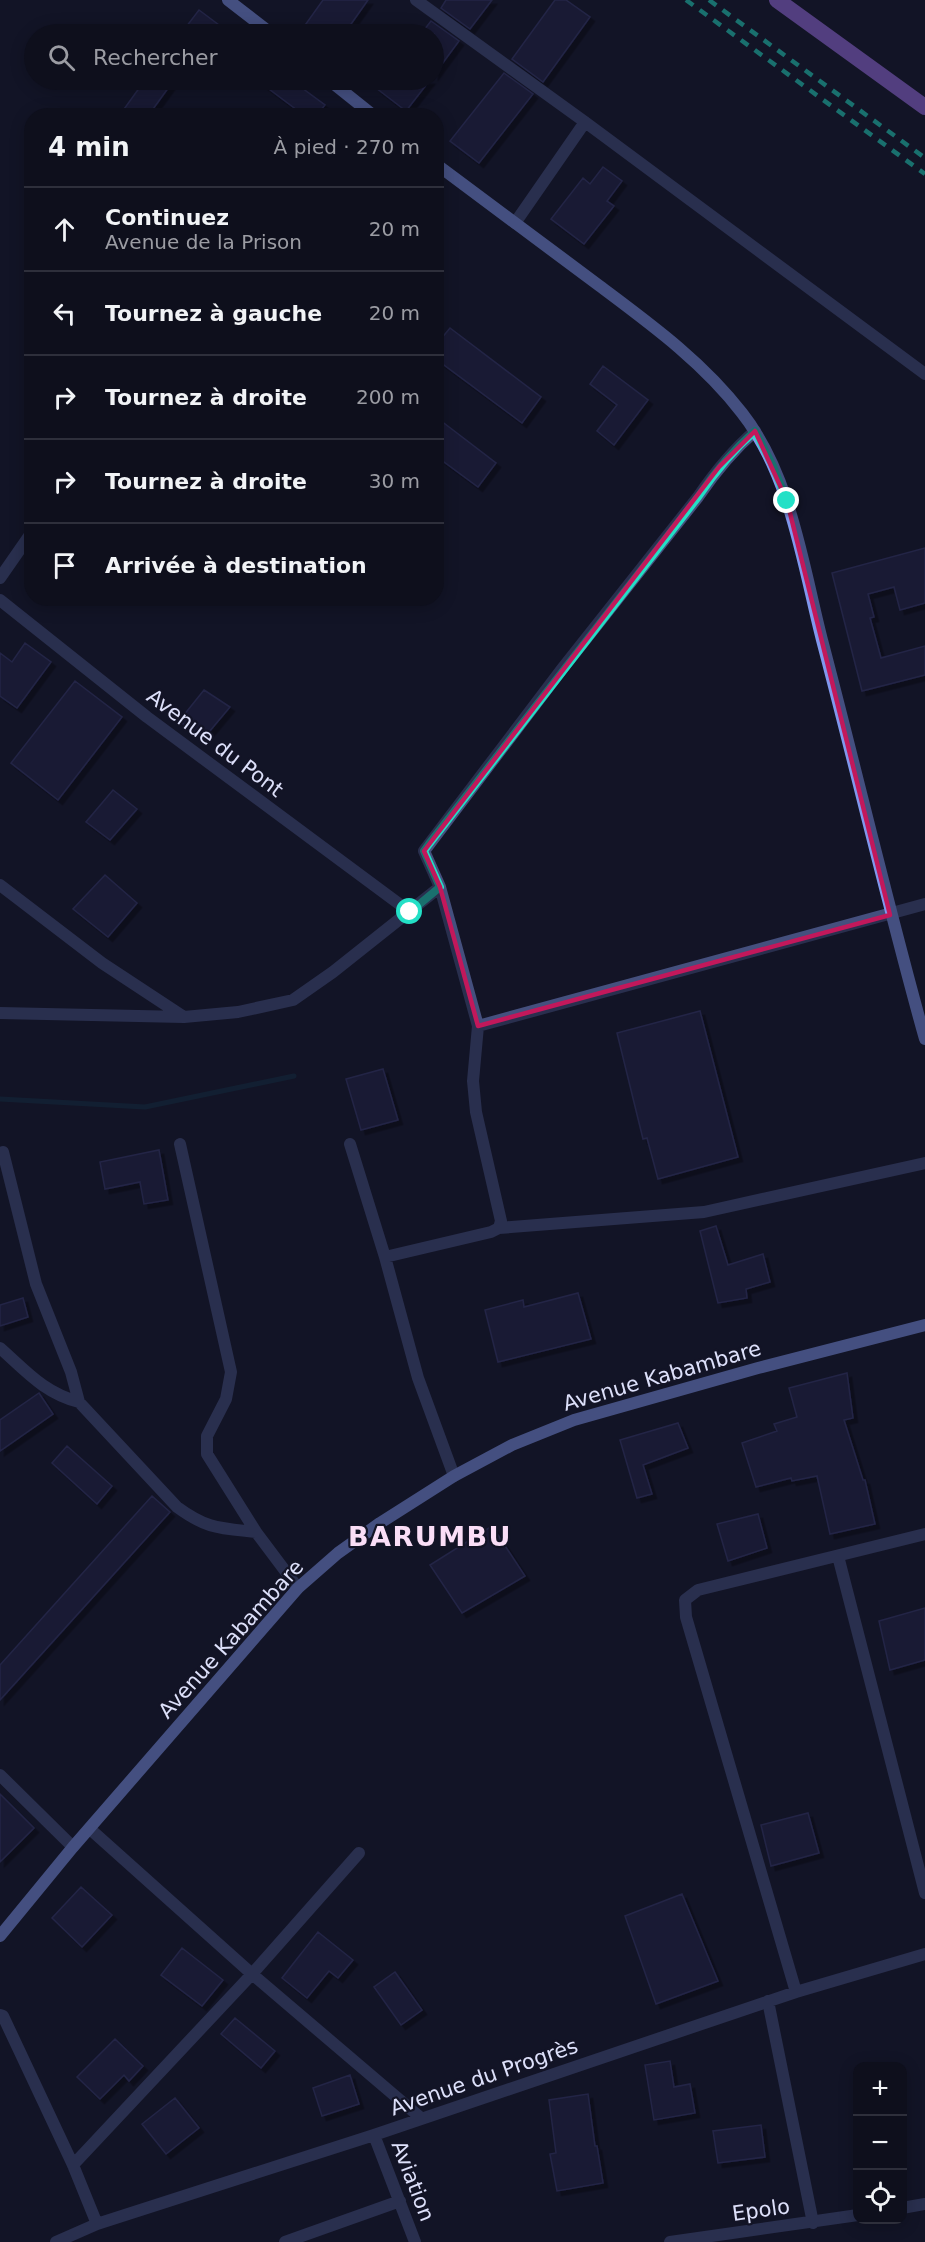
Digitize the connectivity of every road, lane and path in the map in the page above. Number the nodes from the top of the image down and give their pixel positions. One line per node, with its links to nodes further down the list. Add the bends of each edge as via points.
1 (228, 0): 4 (main road)
2 (416, 0): 8 (street)
3 (777, 0): 7 (main road)
4 (259, 24)
5 (342, 90): 6 (main road)
6 (364, 108)
7 (925, 108)
8 (585, 122): 10 (street); 11 (street)
9 (444, 170): 10 (main road)
10 (515, 223): 12 (main road, via 676,344 721,386)
11 (925, 374)
12 (755, 431): 17 (street, via 719,467 424,851); 20 (main road, via 787,501)
13 (24, 544): 14 (street)
14 (0, 578)
15 (0, 600): 19 (street, Avenue du Pont, via 147,717)
16 (0, 885): 22 (street, via 102,963)
17 (440, 887): 19 (street); 23 (street)
18 (925, 904): 20 (street)
19 (410, 912): 22 (street, via 293,1000 238,1012)
20 (890, 915): 23 (street); 24 (main road)
21 (0, 1013): 22 (street)
22 (184, 1017)
23 (478, 1026): 29 (street, via 473,1081 476,1112 501,1221)
24 (925, 1039)
25 (180, 1144): 35 (street, via 231,1372 226,1400 207,1436 207,1454)
26 (350, 1144): 30 (street)
27 (3, 1152): 33 (street, via 36,1284)
28 (925, 1162): 29 (street, via 704,1212)
29 (499, 1228): 30 (street)
30 (385, 1257): 34 (street, via 418,1378)
31 (925, 1324): 34 (main road, Avenue Kabambare, via 574,1420 512,1445)
32 (0, 1348): 33 (street, via 44,1388)
33 (79, 1402): 35 (street, via 177,1507 196,1521 215,1528)
34 (454, 1476): 38 (main road, Avenue Kabambare, via 338,1553)
35 (256, 1532): 38 (street)
36 (925, 1534): 37 (street)
37 (838, 1556): 43 (street); 47 (street, via 698,1590 685,1600 684,1606)
38 (298, 1588): 40 (main road, Avenue Kabambare)
39 (0, 1775): 41 (street)
40 (90, 1829): 41 (main road, Avenue Kabambare); 46 (street)
41 (74, 1847): 44 (main road, Avenue Kabambare)
42 (359, 1853): 46 (street)
43 (925, 1893)
44 (0, 1936)
45 (925, 1954): 47 (street, Avenue du Progrès)
46 (252, 1974): 50 (street); 52 (street)
47 (796, 1992): 48 (street, Avenue du Progrès)
48 (768, 2001): 50 (street, Avenue du Progrès); 57 (street)
49 (0, 2015): 52 (street)
50 (421, 2118): 51 (street, Avenue du Progrès)
51 (374, 2135): 53 (street, Aviation); 58 (street, Avenue du Progrès)
52 (73, 2165): 58 (street)
53 (400, 2201): 60 (street); 61 (street, Aviation)
54 (925, 2204): 55 (street)
55 (907, 2207)
56 (853, 2216): 57 (street, Epolo)
57 (813, 2223): 62 (street, Epolo)
58 (97, 2224): 59 (street, Avenue du Progrès)
59 (56, 2242)
60 (285, 2242)
61 (415, 2242)
62 (670, 2242)

